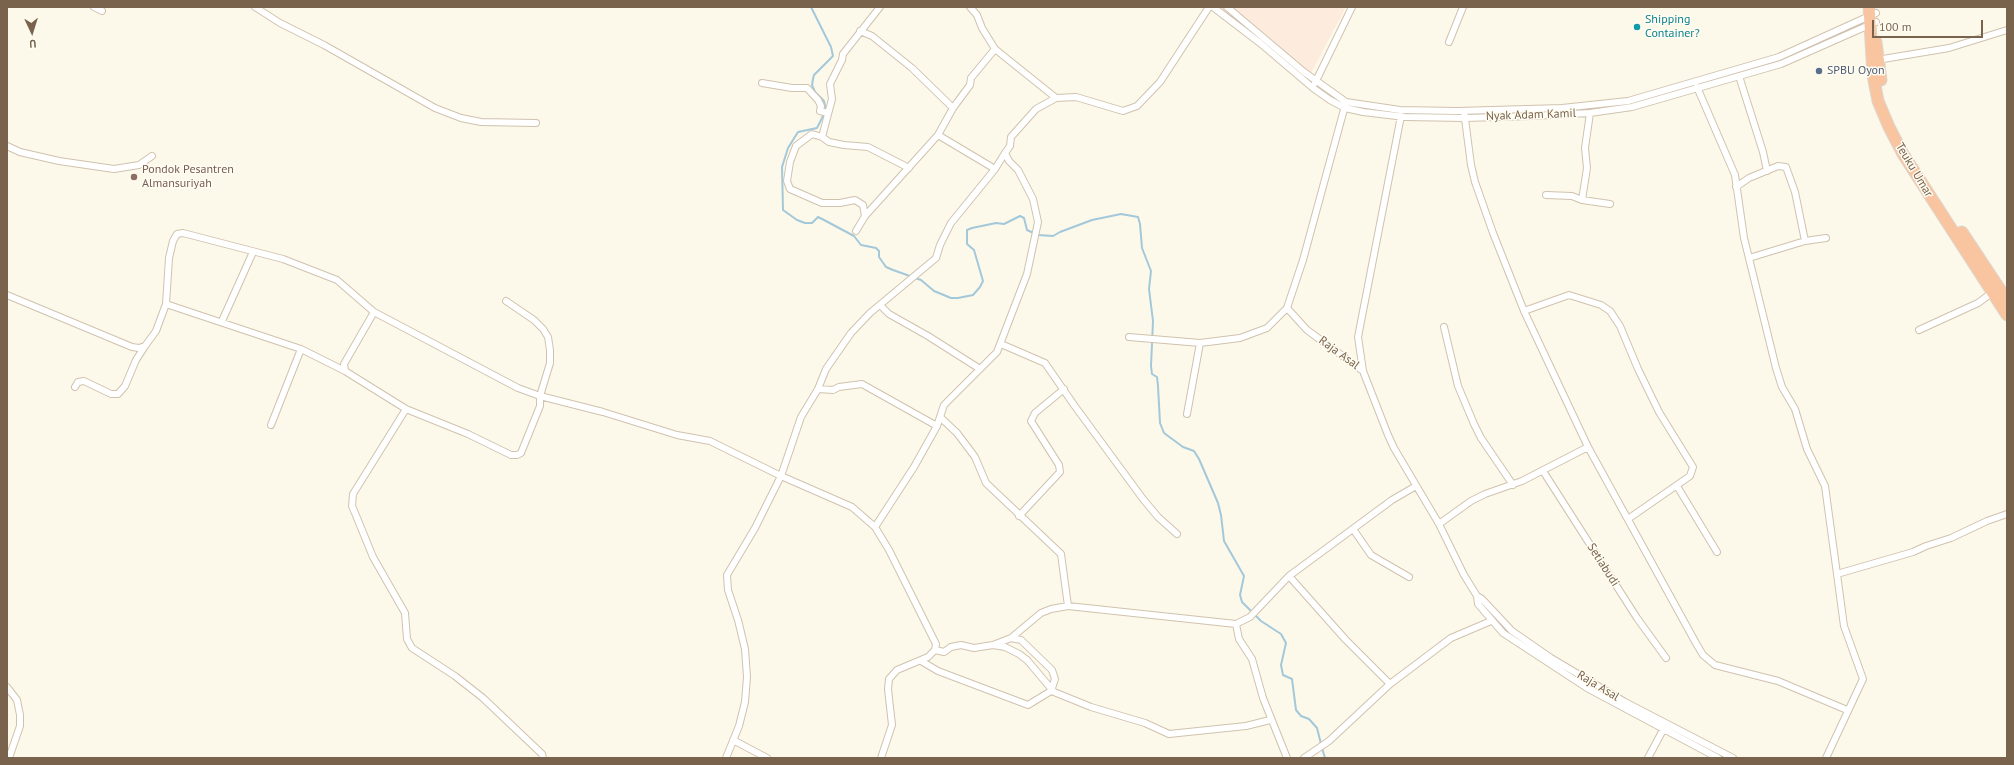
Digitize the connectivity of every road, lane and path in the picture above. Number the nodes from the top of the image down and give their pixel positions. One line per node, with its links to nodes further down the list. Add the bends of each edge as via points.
1 (94, 7): 10 (street)
2 (255, 7): 32 (street, via 435,108 460,118 481,122)
3 (880, 7): 13 (street)
4 (970, 7): 15 (street)
5 (1209, 7): 23 (street, via 1160,82 1137,106 1123,111 1076,97)
6 (1213, 7): 21 (street, Nyak Adam Kamil)
7 (1227, 7): 18 (street)
8 (1352, 7): 18 (street)
9 (1463, 7): 14 (street)
10 (102, 11)
11 (1872, 15): 16 (highway, Teuku Umar); 16 (highway, Teuku Umar, via 1876,43); 17 (street, Nyak Adam Kamil, via 1781,64); 19 (street, via 1778,57)
12 (2007, 30): 16 (street, via 1949,48)
13 (860, 31): 25 (street, via 872,36 912,68); 28 (street, via 843,54 830,84 832,99)
14 (1449, 42)
15 (996, 49): 23 (street); 25 (street, via 971,78 970,85)
16 (1875, 60): 51 (highway, Teuku Umar, via 1878,101 1903,154); 53 (highway, Teuku Umar, via 1886,98 1909,151)
17 (1738, 76): 22 (street, Nyak Adam Kamil); 40 (street)
18 (1316, 81): 21 (street); 24 (street)
19 (1695, 82): 22 (street); 27 (street, via 1628,101 1601,105)
20 (762, 83): 28 (street, via 807,88 818,100 820,111)
21 (1313, 88): 24 (street, Nyak Adam Kamil)
22 (1698, 89): 29 (street, Nyak Adam Kamil, via 1632,107); 41 (street, via 1730,162)
23 (1056, 98): 36 (street, via 1036,109 1011,137 1010,146)
24 (1345, 105): 26 (street, Nyak Adam Kamil); 57 (street)
25 (953, 108): 33 (street)
26 (1381, 111): 27 (street); 30 (street, Nyak Adam Kamil)
27 (1464, 111): 31 (street)
28 (828, 113): 34 (street)
29 (1590, 113): 31 (street, Nyak Adam Kamil); 43 (street, via 1585,148 1587,168)
30 (1402, 116): 31 (street, Nyak Adam Kamil); 70 (street, via 1358,337)
31 (1464, 118): 58 (street, via 1475,182)
32 (536, 124)
33 (938, 135): 38 (street); 39 (street)
34 (822, 137): 38 (street, via 829,142 868,147); 45 (street, via 812,134 796,146 787,182 790,189 822,203 854,200 863,205)
35 (7, 146): 37 (street, via 20,152 59,161 114,169 139,165)
36 (1005, 153): 39 (street); 66 (street, via 1018,170 1033,199 1038,222 1027,274)
37 (152, 156)
38 (909, 168): 45 (street)
39 (995, 169): 56 (street, via 951,222 936,258)
40 (1767, 171): 41 (street, via 1749,178); 48 (street, via 1783,166 1788,170)
41 (1736, 187): 50 (street)
42 (1546, 195): 43 (street, via 1572,196)
43 (1582, 200): 44 (street)
44 (1610, 204)
45 (865, 216): 46 (street)
46 (856, 231)
47 (1826, 238): 48 (street)
48 (1805, 241): 50 (street)
49 (252, 252): 55 (street, via 183,233 177,234 169,258); 59 (street, via 283,259 337,280); 61 (street)
50 (1749, 258): 95 (street, via 1780,381 1796,409 1807,449 1825,486)
51 (1992, 292): 60 (highway, Teuku Umar); 63 (street, via 1978,303)
52 (7, 295): 67 (street, via 132,347)
53 (2007, 300)
54 (506, 301): 75 (street, via 534,320 548,337 550,363)
55 (166, 304): 61 (street); 67 (street, via 156,331)
56 (880, 305): 69 (street, via 888,314); 73 (street, via 851,333 826,369)
57 (1287, 308): 65 (street, via 1266,328 1249,336); 70 (street, Raja Asal, via 1307,330)
58 (1524, 311): 81 (street); 86 (street, via 1569,295 1601,305 1610,311 1620,326 1659,412 1693,467 1690,476)
59 (374, 312): 71 (street, via 344,364); 75 (street, via 513,386)
60 (2007, 315)
61 (222, 321): 68 (street)
62 (1444, 327): 84 (street, via 1458,386 1474,424)
63 (1920, 330)
64 (1129, 337): 65 (street)
65 (1200, 343): 77 (street)
66 (1000, 344): 69 (street, via 992,358); 74 (street, via 1045,363)
67 (145, 346): 72 (street, via 125,386 118,394 111,394 84,381 78,382)
68 (301, 349): 71 (street); 79 (street)
69 (980, 369): 78 (street, via 944,405)
70 (1363, 371): 85 (street, Raja Asal, via 1388,435)
71 (345, 372): 76 (street)
72 (75, 387)
73 (818, 389): 80 (street, via 833,390 862,384); 83 (street, via 801,417)
74 (1064, 389): 88 (street, via 1035,413 1030,422 1059,465 1060,472); 93 (street, via 1143,499)
75 (540, 396): 76 (street, via 540,406 521,452 517,455 511,455); 83 (street, via 677,435 710,441)
76 (406, 409): 115 (street, via 352,494 352,506 373,557 405,613 407,639 412,648 483,698 542,754)
77 (1187, 414)
78 (940, 417): 80 (street); 88 (street, via 957,433 975,457 986,483)
79 (271, 425)
80 (937, 426): 91 (street)
81 (1588, 447): 82 (street); 89 (street)
82 (1542, 471): 84 (street); 105 (street, Setiabudi, via 1637,618)
83 (782, 476): 91 (street, via 852,507); 113 (street, via 727,575 728,590 744,649 747,677 745,702)
84 (1513, 485): 90 (street, via 1471,501)
85 (1416, 486): 90 (street, Raja Asal); 92 (street)
86 (1677, 486): 89 (street); 94 (street)
87 (2007, 514): 95 (street, via 1913,552)
88 (1019, 516): 99 (street, via 1061,554)
89 (1628, 519): 110 (street, via 1670,598 1709,661 1725,668 1778,681)
90 (1439, 524): 98 (street, Raja Asal)
91 (875, 527): 104 (street, via 935,640)
92 (1353, 529): 96 (street); 97 (street, via 1371,555)
93 (1177, 534)
94 (1717, 552)
95 (1837, 574): 110 (street, via 1844,626 1863,676)
96 (1289, 576): 101 (street, via 1250,617); 107 (street, via 1345,639)
97 (1409, 577)
98 (1477, 596): 100 (street, Raja Asal, via 1478,604); 112 (street, Raja Asal, via 1512,631)
99 (1068, 606): 101 (street); 102 (street, via 1042,613)
100 (1491, 621): 107 (street, via 1451,638); 112 (street, Raja Asal, via 1507,637 1586,688)
101 (1236, 624): 111 (street, via 1239,639 1252,659)
102 (1011, 638): 103 (street); 109 (street, via 1021,640 1052,670 1055,679)
103 (993, 645): 104 (street, via 974,648 961,644 944,652); 109 (street, via 1006,647 1019,654)
104 (934, 650): 106 (street)
105 (1666, 658)
106 (921, 661): 109 (street, via 938,671 1028,706); 118 (street, via 897,670 889,679 892,725)
107 (1390, 684): 120 (street, via 1329,740)
108 (7, 687): 114 (street, via 12,690 17,700 20,715 20,726)
109 (1051, 691): 111 (street, via 1145,723 1169,734 1246,726)
110 (1847, 710): 124 (street)
111 (1270, 720): 119 (street)
112 (1664, 727): 121 (street); 122 (street, Raja Asal); 123 (street, Raja Asal)
113 (734, 740): 116 (street); 117 (street)
114 (9, 758)
115 (543, 758)
116 (726, 758)
117 (767, 758)
118 (881, 758)
119 (1287, 758)
120 (1304, 758)
121 (1648, 758)
122 (1718, 758)
123 (1733, 758)
124 (1826, 758)

